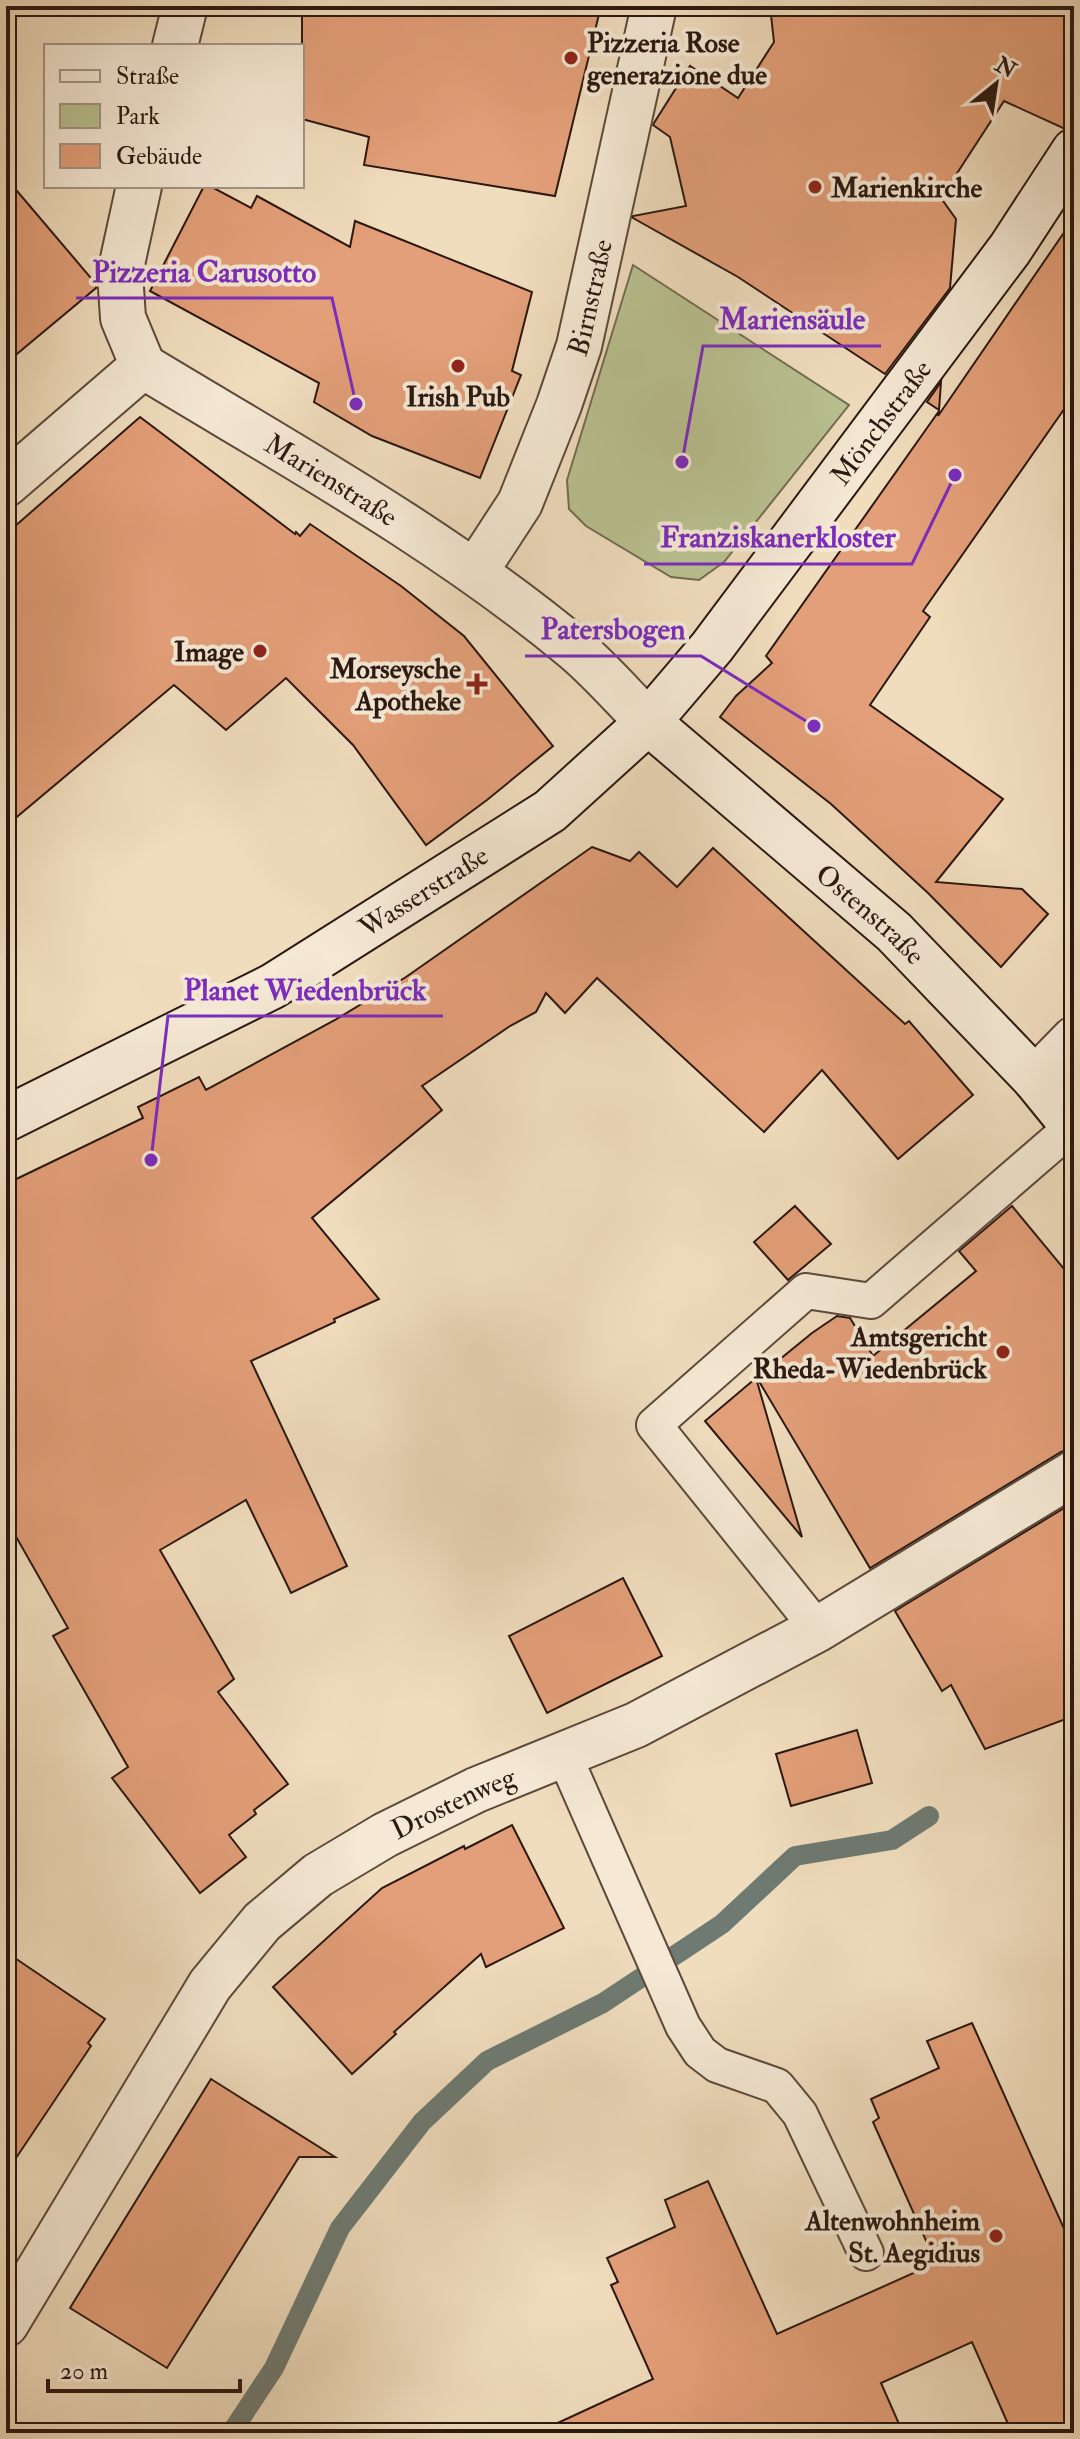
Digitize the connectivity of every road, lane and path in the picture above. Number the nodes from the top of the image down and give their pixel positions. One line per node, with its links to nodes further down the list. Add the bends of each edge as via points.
1 (185, 6): 3 (street)
2 (654, 6): 8 (street, Birnstraße, via 579,346 520,503)
3 (176, 44)
4 (1074, 151): 9 (street, Mönchstraße, via 991,274 712,647)
5 (139, 188): 6 (street, via 120,273 123,318)
6 (143, 366): 7 (street); 8 (street, Marienstraße)
7 (6, 484)
8 (475, 572): 9 (street, Marienstraße, via 577,651)
9 (648, 722): 11 (street, Ostenstraße, via 894,932); 12 (street, Wasserstraße, via 550,811 273,986)
10 (1074, 1039): 11 (street)
11 (1035, 1079): 13 (street, Ostenstraße)
12 (6, 1119)
13 (1074, 1126): 15 (lane, via 871,1301 806,1291 654,1425)
14 (1074, 1473): 15 (street, Drostenweg)
15 (818, 1629): 16 (street, Drostenweg, via 636,1725)
16 (564, 1755): 17 (lane, via 683,2026 700,2052 717,2065 777,2086 800,2114); 18 (street, Drostenweg, via 385,1835 318,1875 262,1922 210,1985)
17 (866, 2253)
18 (6, 2324)

